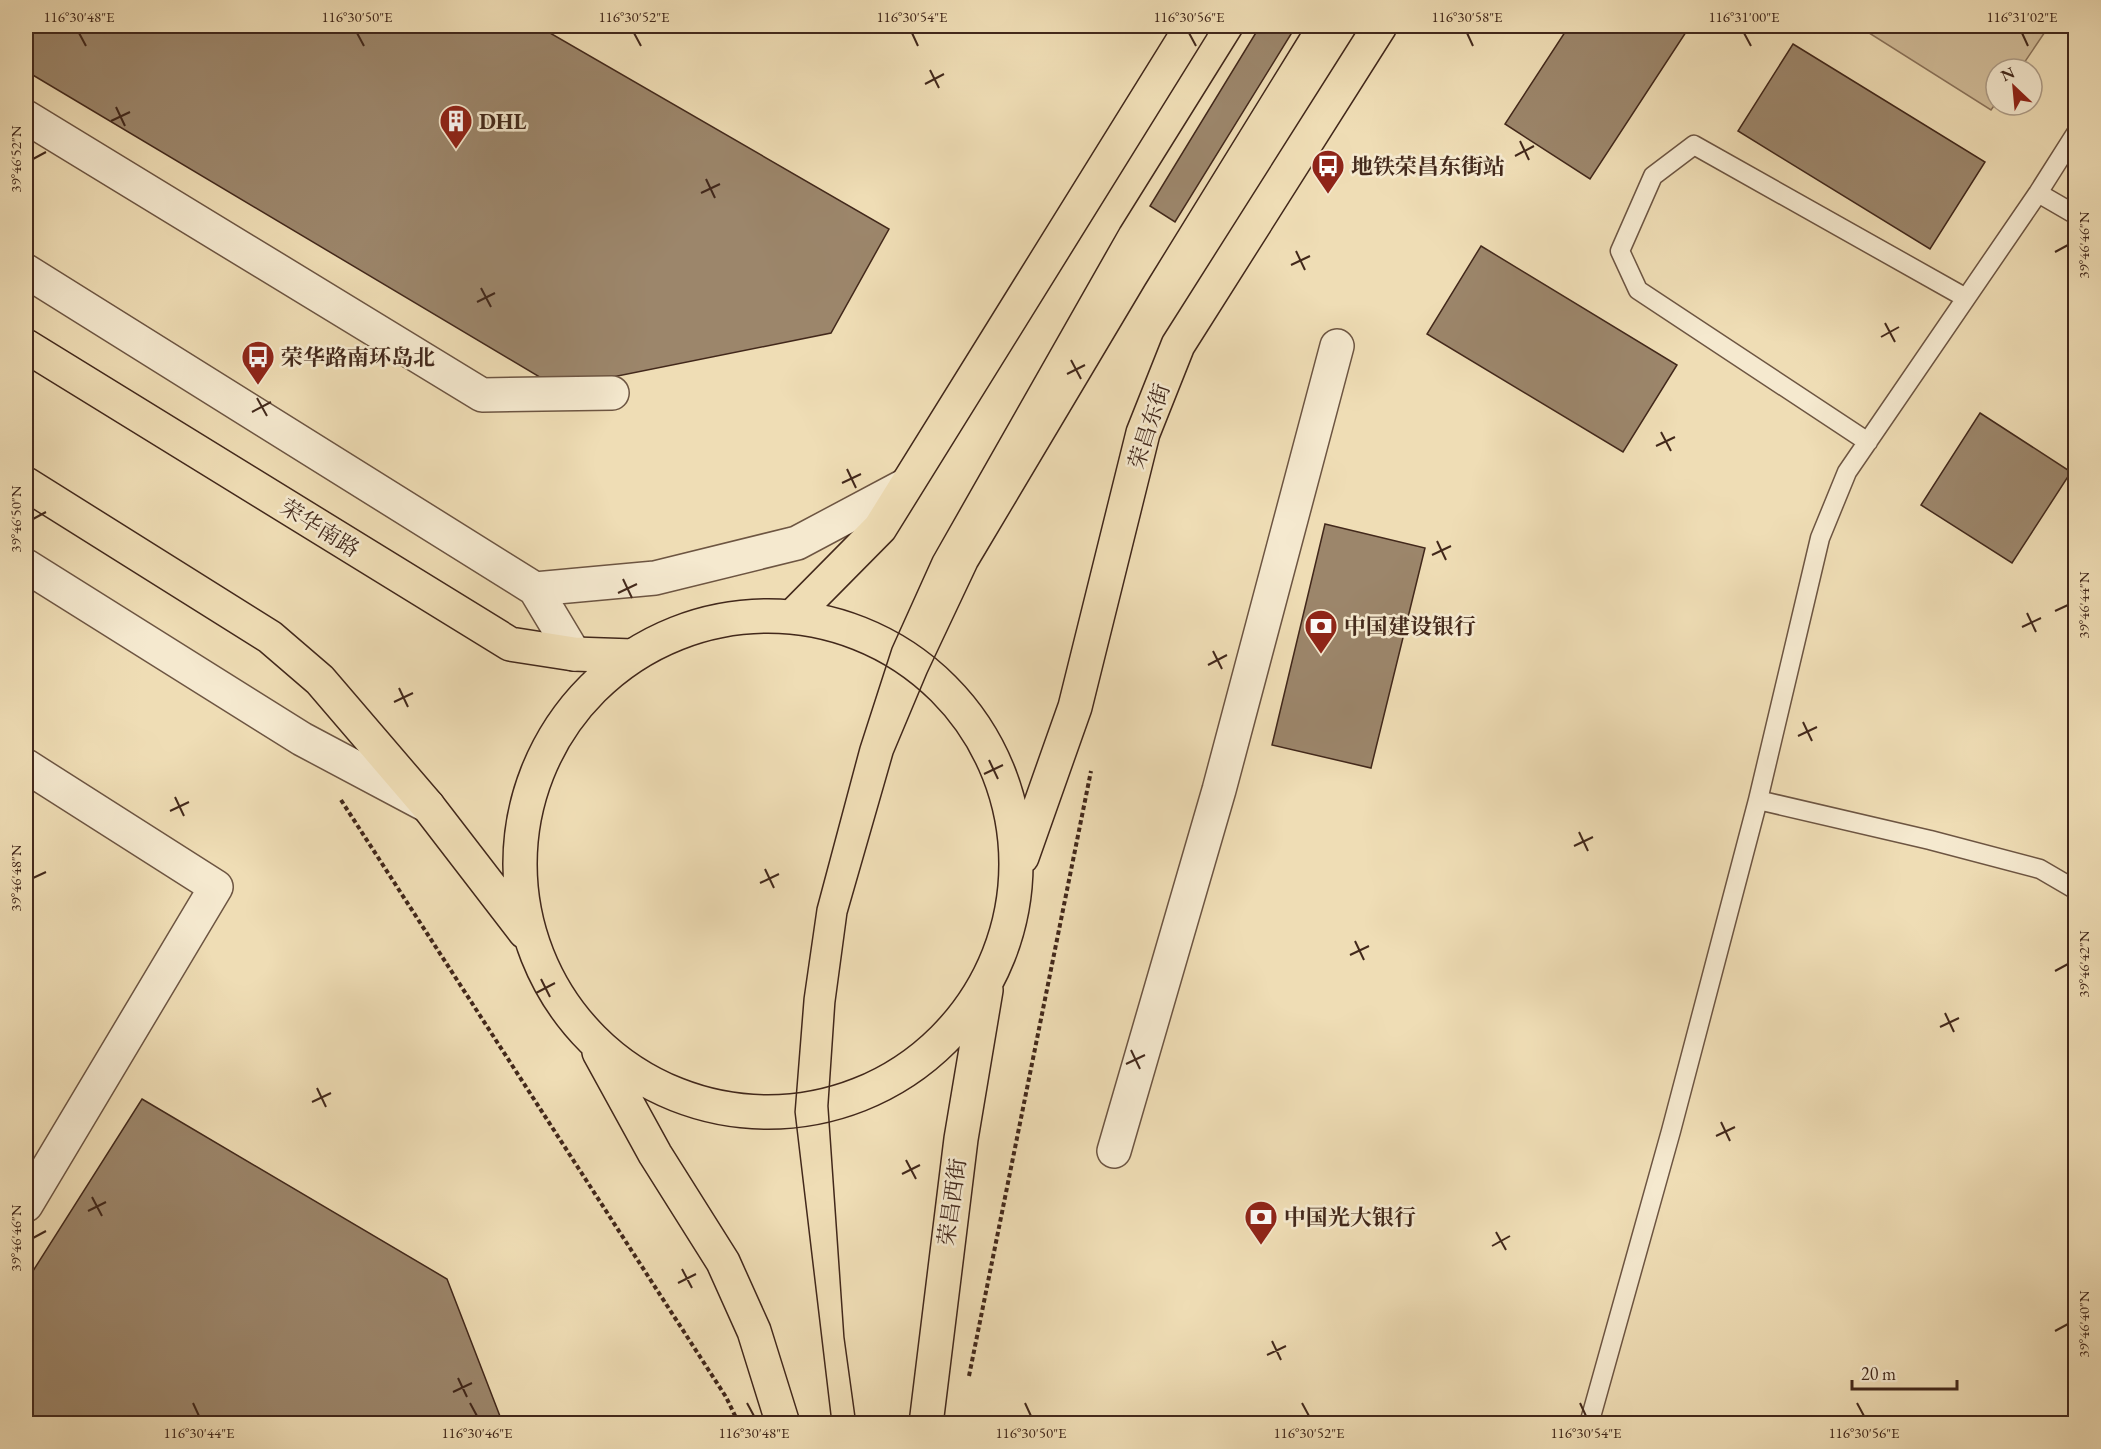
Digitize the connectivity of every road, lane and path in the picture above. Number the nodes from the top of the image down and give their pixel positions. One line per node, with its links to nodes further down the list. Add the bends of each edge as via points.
1 (1192, 26): 14 (main road)
2 (1380, 26): 25 (main road, 荣昌东街, via 1178,345 1143,434 1075,706)
3 (26, 117): 11 (street, via 482,395)
4 (2076, 133): 5 (lane)
5 (2038, 193): 6 (lane); 8 (lane)
6 (2076, 215)
7 (26, 271): 16 (street)
8 (1966, 298): 12 (lane); 12 (lane, via 1694,145 1653,176 1620,251 1638,290)
9 (26, 346): 18 (main road, 荣华南路, via 510,644)
10 (1337, 346): 30 (street, via 1219,790)
11 (612, 393)
12 (1868, 442): 23 (lane, via 1847,472 1820,538)
13 (26, 484): 24 (main road, via 270,636 320,680)
14 (906, 485): 16 (street, via 797,543 655,578); 17 (main road, via 880,528)
15 (26, 566): 24 (street, via 302,739)
16 (535, 589): 18 (street)
17 (792, 616): 19 (main road, via 724,621 683,631); 25 (main road, via 846,628 892,648 927,673 961,705 992,753 1011,806)
18 (574, 654): 19 (main road, 荣华南路)
19 (633, 656): 27 (main road, via 581,701 547,752 530,791 521,835 519,881)
20 (26, 766): 31 (street, via 216,887)
21 (1092, 768): 32 (path)
22 (340, 799): 33 (path, via 726,1397)
23 (1758, 800): 26 (lane, via 2040,869); 36 (lane)
24 (428, 806): 27 (main road)
25 (1018, 870): 28 (main road, via 1010,927)
26 (2076, 890)
27 (531, 940): 29 (main road, via 560,1001)
28 (987, 982): 29 (main road, via 940,1045 884,1084 828,1106 795,1112 761,1113 709,1106 646,1082); 35 (main road, 荣昌西街, via 962,1128)
29 (594, 1043): 34 (main road, via 655,1154 723,1262 754,1331)
30 (1114, 1151)
31 (26, 1205)
32 (969, 1377)
33 (739, 1424)
34 (783, 1424)
35 (926, 1424)
36 (1589, 1424)

